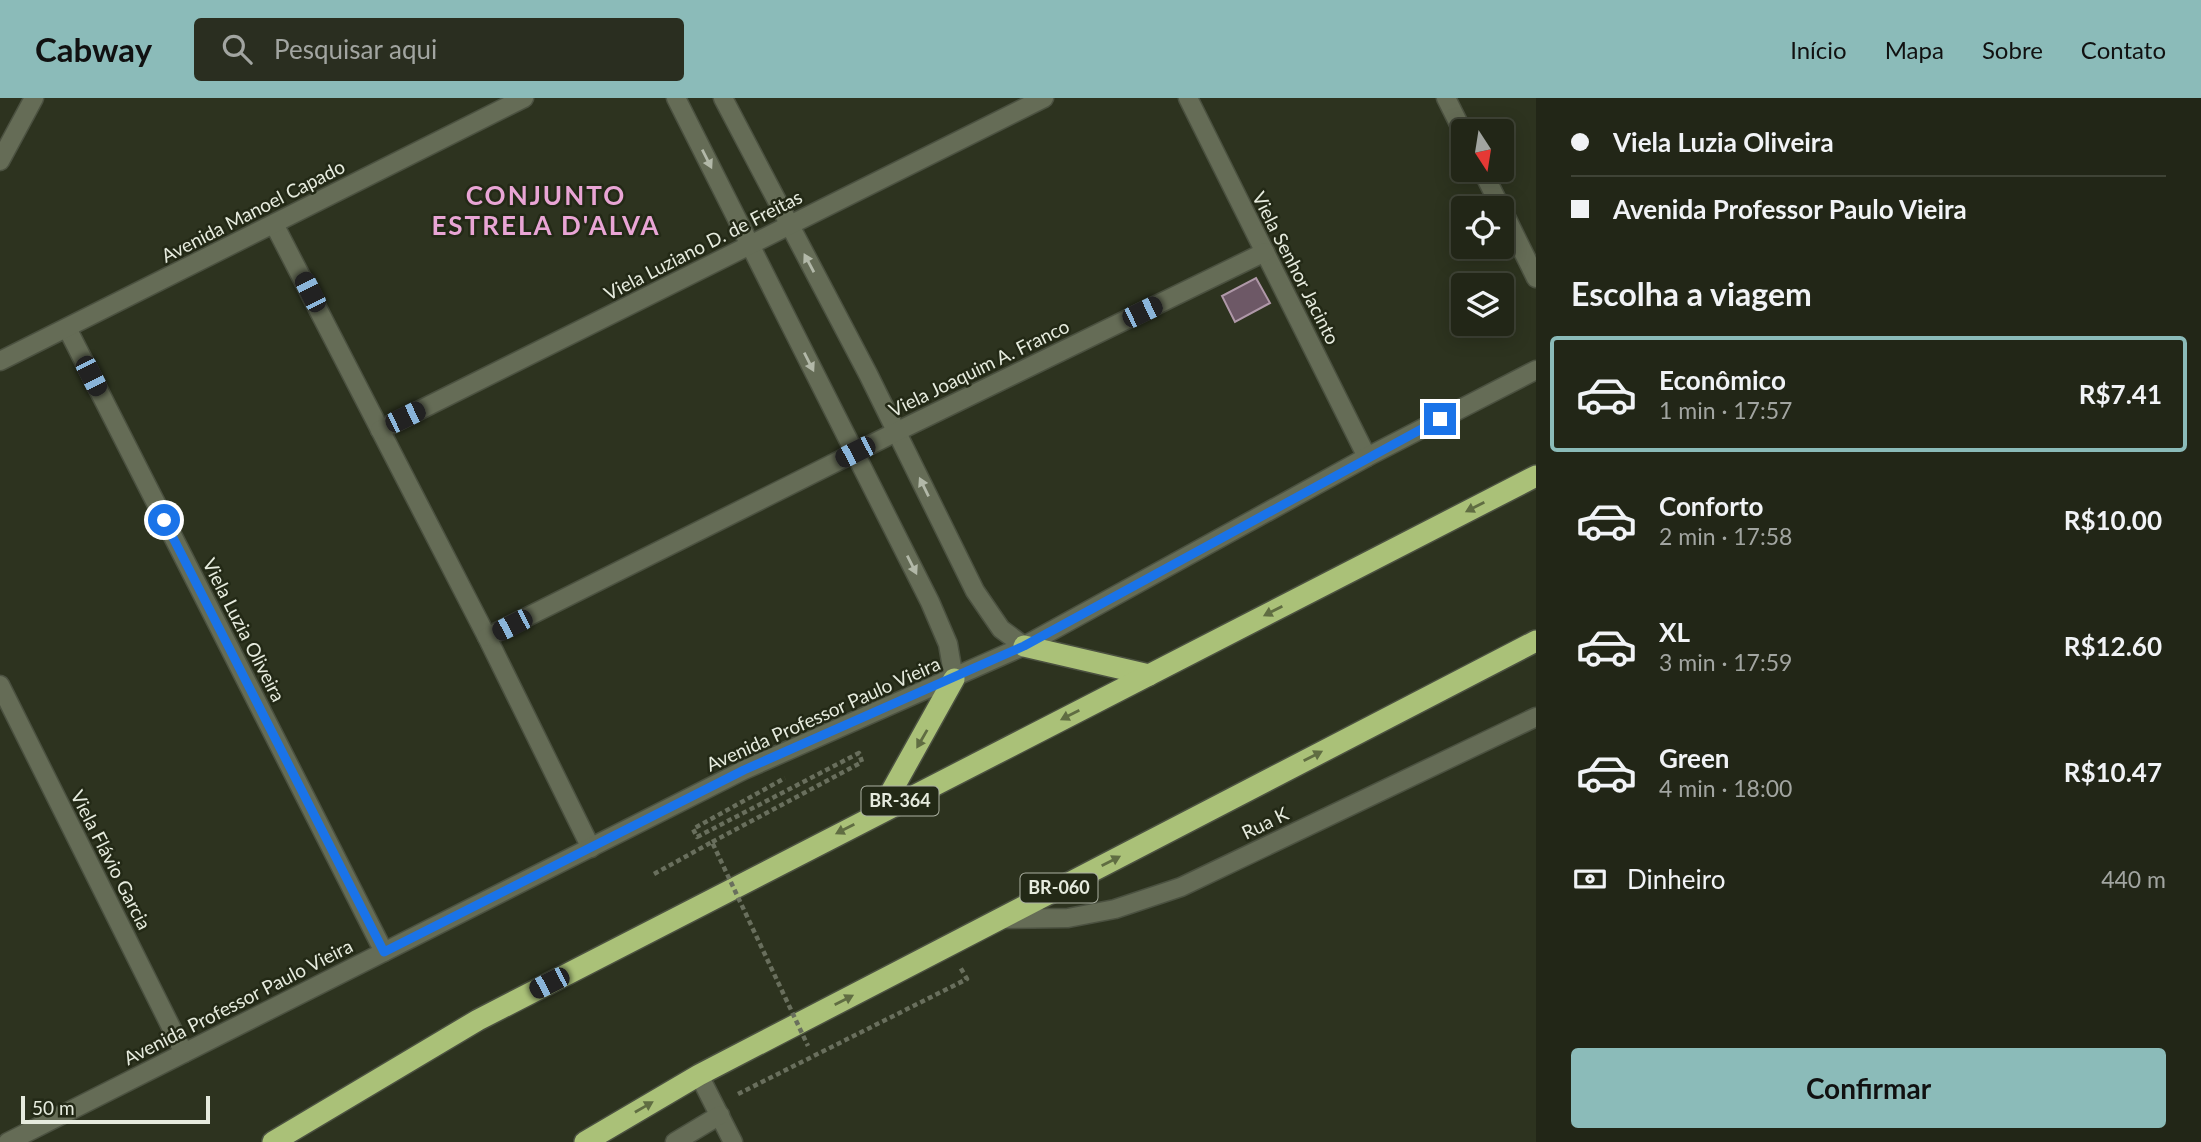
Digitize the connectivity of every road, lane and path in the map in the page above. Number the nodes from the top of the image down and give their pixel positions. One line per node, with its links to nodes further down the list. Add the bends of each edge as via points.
1 (34, 98): 9 (street)
2 (524, 98): 10 (street, Avenida Manoel Capado)
3 (676, 98): 13 (street, one-way to 13)
4 (723, 98): 11 (street)
5 (1044, 98): 11 (street, Viela Luziano D. de Freitas)
6 (1188, 98): 14 (street, Viela Senhor Jacinto)
7 (1446, 98): 8 (street)
8 (1456, 119)
9 (0, 161)
10 (274, 224): 16 (street, Avenida Manoel Capado); 19 (street)
11 (789, 225): 13 (street, Viela Luziano D. de Freitas); 20 (street, one-way to 11)
12 (1514, 235): 15 (street)
13 (750, 245): 19 (street, Viela Luziano D. de Freitas); 21 (street, one-way to 21)
14 (1265, 252): 20 (street, Viela Joaquim A. Franco); 22 (street, Viela Senhor Jacinto)
15 (1536, 278)
16 (67, 328): 17 (street, Avenida Manoel Capado); 37 (street, Viela Luzia Oliveira)
17 (0, 361)
18 (1536, 370): 22 (street, Avenida Professor Paulo Vieira)
19 (380, 430): 24 (street)
20 (896, 432): 21 (street, Viela Joaquim A. Franco); 26 (street, one-way to 20, via 1000,629 975,592)
21 (855, 452): 24 (street, Viela Joaquim A. Franco); 28 (street, one-way to 28, via 948,644)
22 (1367, 457): 26 (street, Avenida Professor Paulo Vieira)
23 (1536, 476): 27 (highway, BR-364, one-way to 27)
24 (487, 637): 34 (street)
25 (1536, 641): 36 (highway, BR-060, one-way to 25)
26 (1024, 646): 27 (highway); 28 (street, Avenida Professor Paulo Vieira)
27 (1149, 675): 32 (highway, BR-364, one-way to 32)
28 (954, 679): 32 (highway, one-way to 32); 34 (street, Avenida Professor Paulo Vieira, via 744,770)
29 (0, 685): 42 (street, Viela Flávio Garcia)
30 (1536, 717): 36 (street, Rua K, via 1181,887 1115,909 1068,918)
31 (785, 778): 33 (path, via 693,829 696,837 859,753 862,762)
32 (881, 810): 47 (highway, BR-364, one-way to 47, via 478,1020)
33 (712, 842): 35 (path, bridge); 40 (path, bridge)
34 (591, 848): 37 (street, Avenida Professor Paulo Vieira)
35 (653, 874)
36 (999, 919): 43 (highway, BR-060, one-way to 36)
37 (384, 952): 42 (street, Avenida Professor Paulo Vieira)
38 (950, 972): 44 (path, via 962,966 967,979)
39 (820, 1040): 40 (path)
40 (808, 1046): 41 (path)
41 (796, 1052)
42 (184, 1053): 46 (street, Avenida Professor Paulo Vieira)
43 (699, 1075): 45 (street); 48 (highway, BR-060, one-way to 43)
44 (738, 1094)
45 (720, 1115): 49 (street); 50 (street)
46 (8, 1142)
47 (273, 1142)
48 (585, 1142)
49 (675, 1142)
50 (733, 1142)

